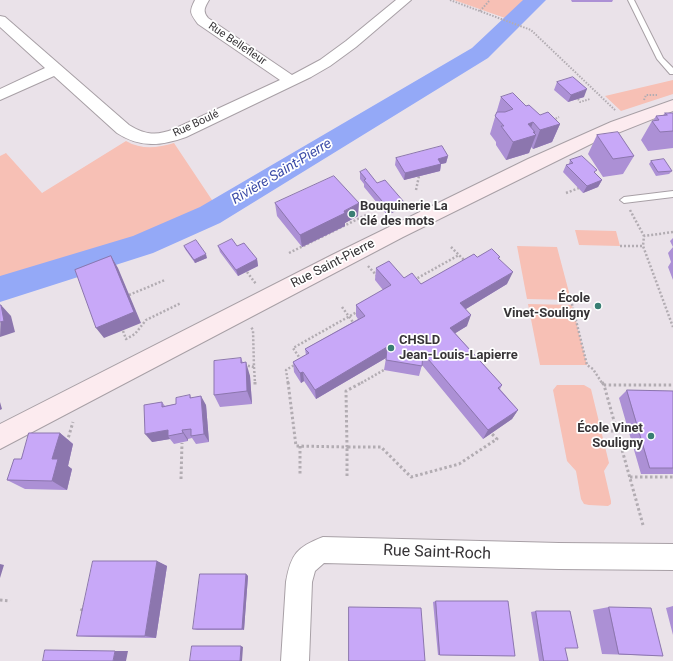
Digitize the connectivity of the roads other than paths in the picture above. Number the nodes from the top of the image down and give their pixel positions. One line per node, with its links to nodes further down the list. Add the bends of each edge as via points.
1 (202, 0): 7 (street, Rue Bellefleur, via 197,9 203,21)
2 (404, 0): 7 (street, Rue Boulé, via 338,54 310,72)
3 (630, 0): 6 (lane, via 660,59)
4 (0, 20): 5 (street, Rue Boulé)
5 (56, 69): 7 (street, Rue Boulé, via 127,131 137,138 152,140 180,133); 8 (street)
6 (673, 72)
7 (290, 80)
8 (0, 95)
9 (673, 105): 12 (main road, Rue Saint-Pierre, via 614,127 513,174 307,276)
10 (673, 194): 11 (lane)
11 (624, 200)
12 (0, 437)
13 (673, 557): 14 (street, Rue Saint-Roch, via 323,550 312,554 301,572)
14 (295, 661)

